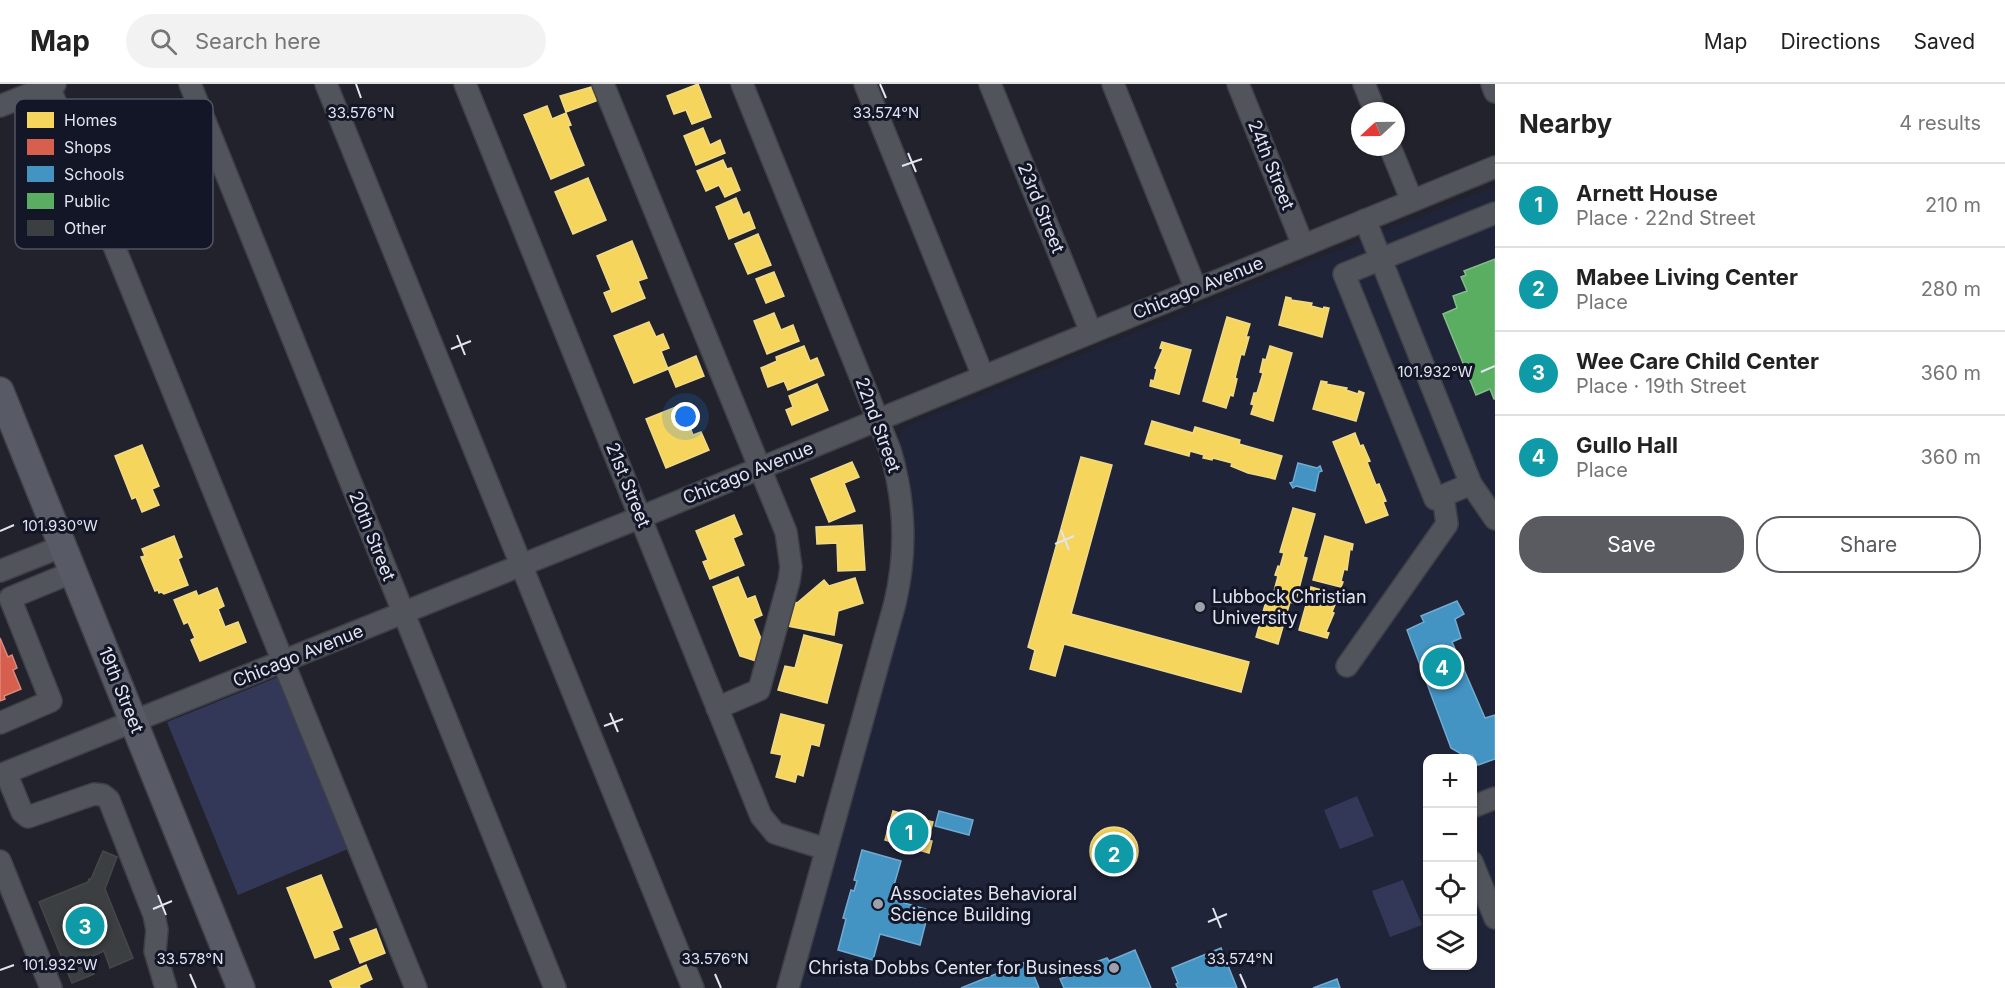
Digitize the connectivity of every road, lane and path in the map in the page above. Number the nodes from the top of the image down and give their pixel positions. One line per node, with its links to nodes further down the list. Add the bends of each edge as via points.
1 (190, 84): 16 (street, 20th Street)
2 (326, 84): 40 (street)
3 (465, 84): 37 (street, 21st Street)
4 (603, 84): 34 (street)
5 (741, 84): 33 (street, 22nd Street)
6 (865, 84): 31 (street)
7 (990, 84): 30 (street, 23rd Street)
8 (1113, 84): 29 (street)
9 (1238, 84): 26 (street, 24th Street)
10 (1364, 84): 18 (street)
11 (1492, 84): 13 (street)
12 (51, 85): 14 (street); 15 (street)
13 (1495, 92)
14 (17, 99)
15 (57, 99)
16 (196, 99)
17 (15, 100): 19 (street)
18 (1371, 102)
19 (0, 106)
20 (213, 141): 43 (street, 20th Street)
21 (1394, 156): 23 (street)
22 (1495, 167): 23 (street, Chicago Avenue)
23 (1412, 201): 25 (street, Chicago Avenue)
24 (1495, 213): 28 (street)
25 (1365, 220): 26 (street, Chicago Avenue); 28 (street)
26 (1303, 245): 29 (street, Chicago Avenue)
27 (117, 249): 44 (street)
28 (1381, 260): 35 (street); 36 (street, via 1344,274 1435,499)
29 (1196, 289): 30 (street, Chicago Avenue)
30 (1091, 332): 31 (street, Chicago Avenue)
31 (983, 376): 33 (street, Chicago Avenue)
32 (0, 391): 39 (main road, 19th Street)
33 (878, 420): 34 (street, Chicago Avenue); 52 (street, 22nd Street, via 899,488 902,568)
34 (760, 468): 37 (street, Chicago Avenue); 46 (street, via 786,532 789,580 759,690)
35 (1471, 484): 36 (street); 38 (street)
36 (1443, 496): 45 (street, via 1447,524)
37 (641, 517): 40 (street, Chicago Avenue); 46 (street, 21st Street)
38 (1495, 519)
39 (63, 546): 41 (street); 42 (main road, 19th Street)
40 (522, 565): 43 (street, Chicago Avenue); 61 (street)
41 (0, 571)
42 (73, 572): 47 (street, via 10,598 51,701); 48 (main road, 19th Street)
43 (403, 614): 44 (street, Chicago Avenue); 60 (street, 20th Street)
44 (282, 662): 48 (street, Chicago Avenue); 59 (street)
45 (1347, 666)
46 (717, 708): 52 (street, 21st Street, via 770,830)
47 (0, 723)
48 (134, 723): 49 (street, Chicago Avenue); 58 (main road, 19th Street)
49 (3, 774): 57 (street, via 28,817 94,795 109,800 154,915 155,951)
50 (1495, 798): 51 (street)
51 (1477, 805)
52 (826, 849): 62 (street, 22nd Street)
53 (0, 861): 56 (street)
54 (1477, 872): 55 (street)
55 (1495, 918)
56 (51, 988)
57 (166, 988)
58 (240, 988)
59 (416, 988)
60 (555, 988)
61 (693, 988)
62 (788, 988)

